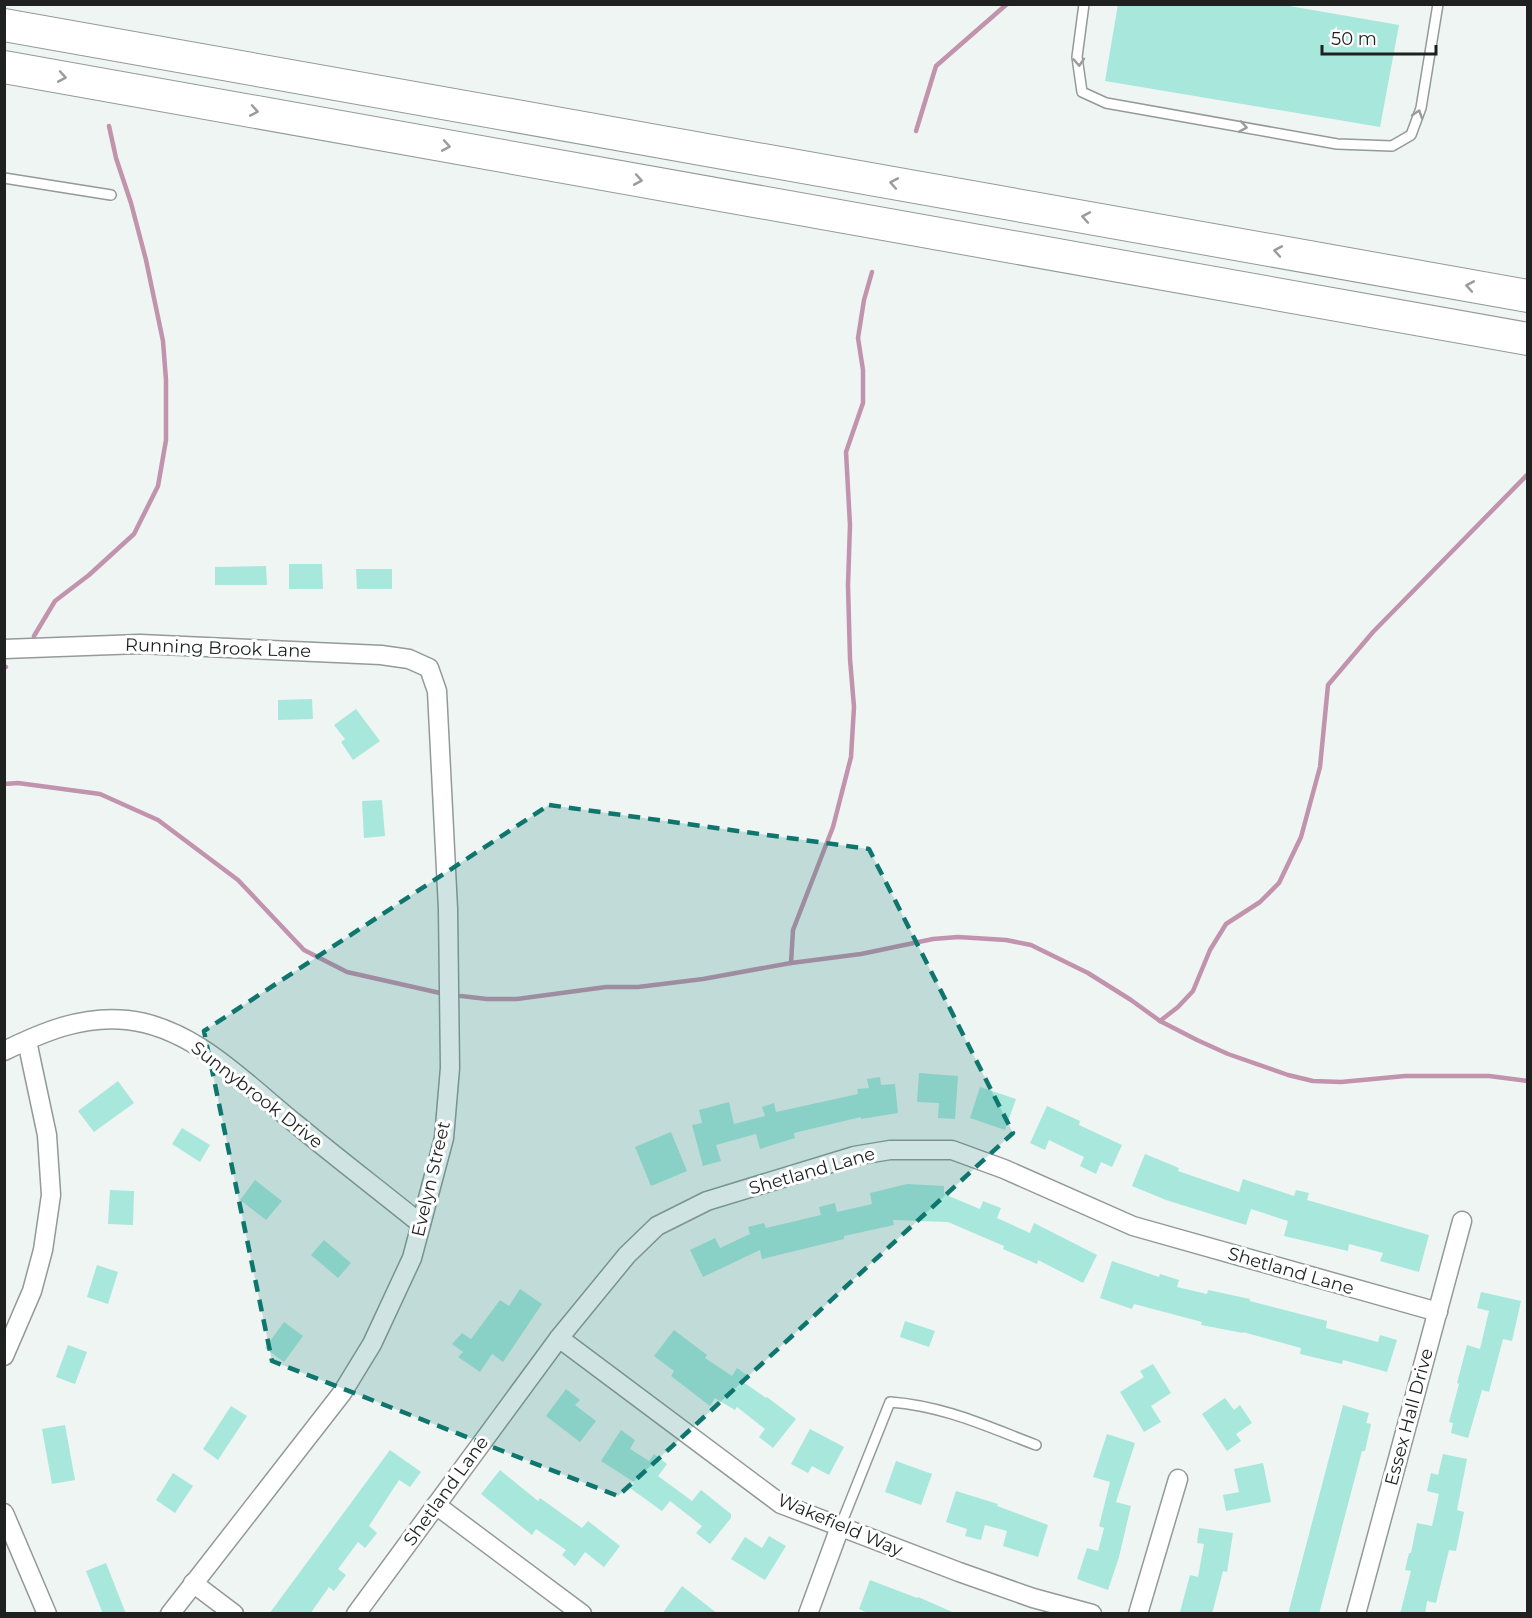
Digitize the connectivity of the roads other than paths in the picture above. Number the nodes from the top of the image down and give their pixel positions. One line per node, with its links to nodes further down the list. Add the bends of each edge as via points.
1 (1084, 4): 2 (lane, one-way to 2, via 1077,57 1082,92 1106,103 1337,144 1392,146 1411,135 1421,108)
2 (1438, 4)
3 (4, 24): 7 (highway, one-way to 3)
4 (4, 67): 8 (highway, one-way to 8)
5 (4, 178): 6 (lane)
6 (111, 195)
7 (1527, 296)
8 (1527, 339)
9 (4, 649): 10 (street, Running Brook Lane, via 140,644 381,655 409,659)
10 (429, 668): 14 (street, Evelyn Street, via 438,701 448,909 450,1068 444,1138)
11 (27, 1041): 12 (street, Sunnybrook Drive); 14 (street, Sunnybrook Drive, via 59,1027 98,1019 162,1027 244,1081); 17 (street, via 47,1135 51,1195 32,1291)
12 (4, 1051)
13 (1462, 1221): 15 (street, Essex Hall Drive)
14 (421, 1224): 23 (street, Evelyn Street, via 411,1258 372,1344 342,1393)
15 (1438, 1312): 16 (street, Shetland Lane, via 1132,1226 952,1150 890,1150 854,1156 707,1201 657,1226 627,1255); 32 (street, Essex Hall Drive)
16 (559, 1338): 20 (street, Shetland Lane); 22 (street, Wakefield Way, via 781,1503)
17 (4, 1356)
18 (1036, 1445): 22 (lane, via 951,1412 890,1402)
19 (1178, 1479): 31 (street)
20 (436, 1505): 27 (street, Shetland Lane); 28 (street)
21 (4, 1513): 24 (street)
22 (840, 1527): 29 (street); 30 (street, Wakefield Way, via 1033,1598)
23 (193, 1583): 25 (street, Evelyn Street); 26 (street)
24 (47, 1614)
25 (170, 1614)
26 (234, 1614)
27 (356, 1614)
28 (582, 1614)
29 (808, 1614)
30 (1092, 1614)
31 (1138, 1614)
32 (1356, 1614)

